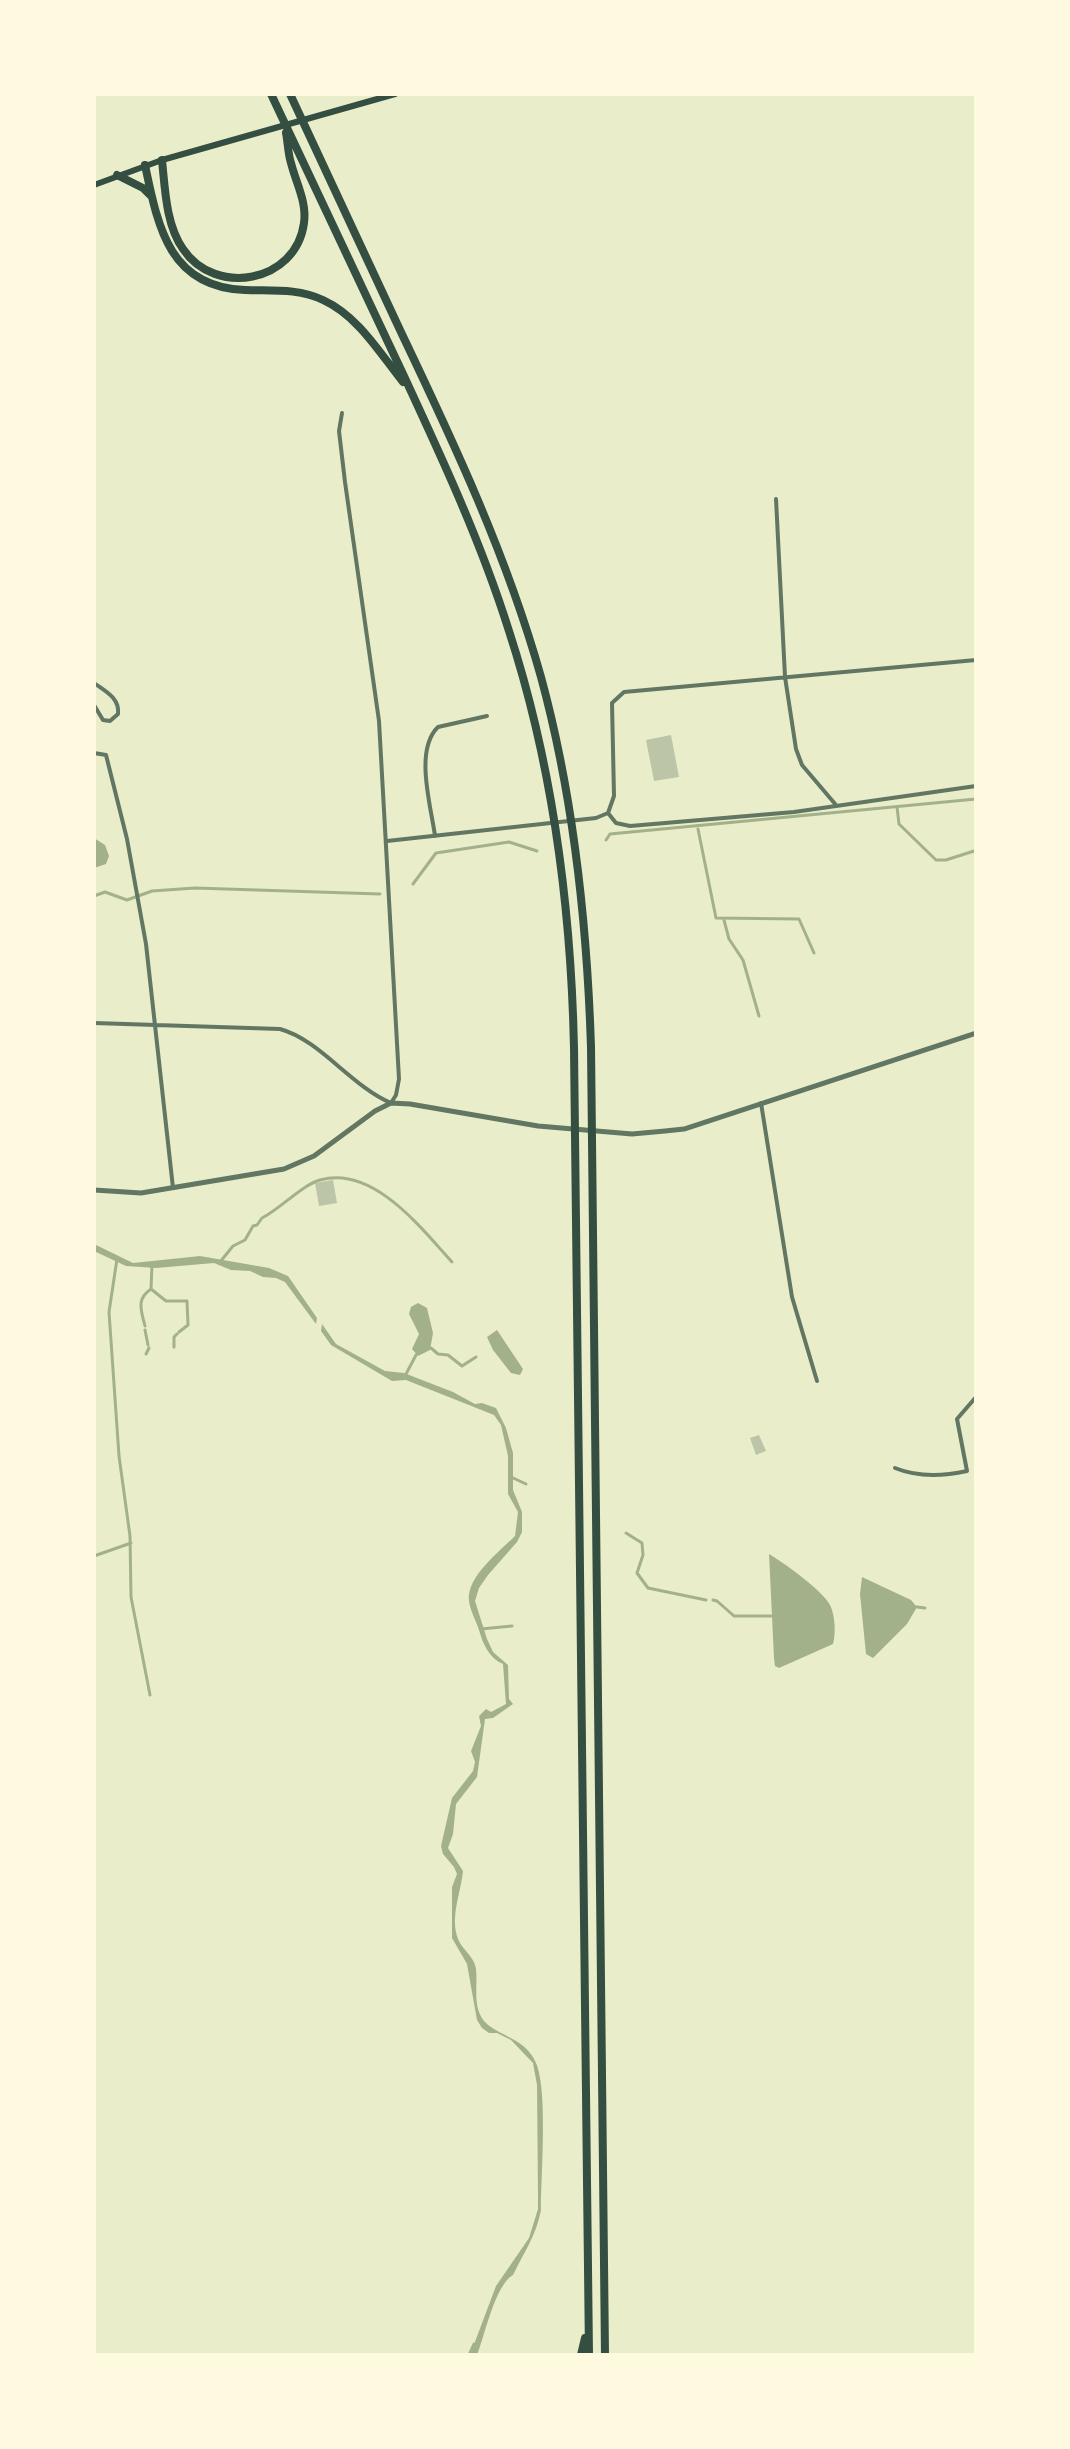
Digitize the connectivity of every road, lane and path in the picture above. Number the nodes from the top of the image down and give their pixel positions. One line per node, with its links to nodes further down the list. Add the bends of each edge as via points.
1 (271, 94): 6 (highway)
2 (290, 94): 5 (highway)
3 (299, 94): 5 (highway)
4 (395, 94): 7 (main road)
5 (299, 113): 39 (highway, via 494,536 541,677 575,841 591,1047)
6 (285, 124): 7 (highway, via 304,208 301,238 288,258 254,278 212,274 182,249 172,226); 12 (highway)
7 (162, 160): 8 (main road)
8 (145, 165): 9 (main road); 11 (highway)
9 (117, 175): 10 (main road); 11 (highway)
10 (94, 185)
11 (152, 197): 12 (highway, via 167,244 193,277 226,289 305,293 325,300 357,324)
12 (413, 396): 36 (highway, via 501,604 531,707 566,901 573,1011)
13 (342, 413): 25 (street, via 339,431 379,721)
14 (776, 499): 16 (street)
15 (976, 660): 16 (street)
16 (785, 677): 22 (street, via 802,765); 23 (street, via 619,694 612,703 614,796)
17 (94, 683): 18 (street, via 115,699 118,714 103,720)
18 (94, 705)
19 (487, 716): 24 (street, via 438,727 428,740 424,757)
20 (94, 753): 27 (street, via 106,755 110,767 146,944)
21 (976, 786): 22 (street)
22 (836, 805): 23 (street, via 630,826 616,823)
23 (608, 813): 24 (street)
24 (435, 836): 25 (street)
25 (387, 841): 29 (street, via 399,1080)
26 (94, 1023): 27 (street)
27 (154, 1024): 29 (street, via 290,1031); 31 (street)
28 (976, 1033): 30 (street)
29 (391, 1103): 30 (street, via 538,1126 632,1134 684,1129); 31 (street, via 301,1164)
30 (761, 1103): 33 (street, via 792,1297)
31 (173, 1188): 32 (street, via 141,1193)
32 (94, 1190)
33 (817, 1381)
34 (976, 1397): 35 (street, via 957,1419 967,1471 922,1474)
35 (895, 1468)
36 (588, 2317): 37 (highway); 38 (highway)
37 (581, 2355)
38 (589, 2355)
39 (607, 2355)

